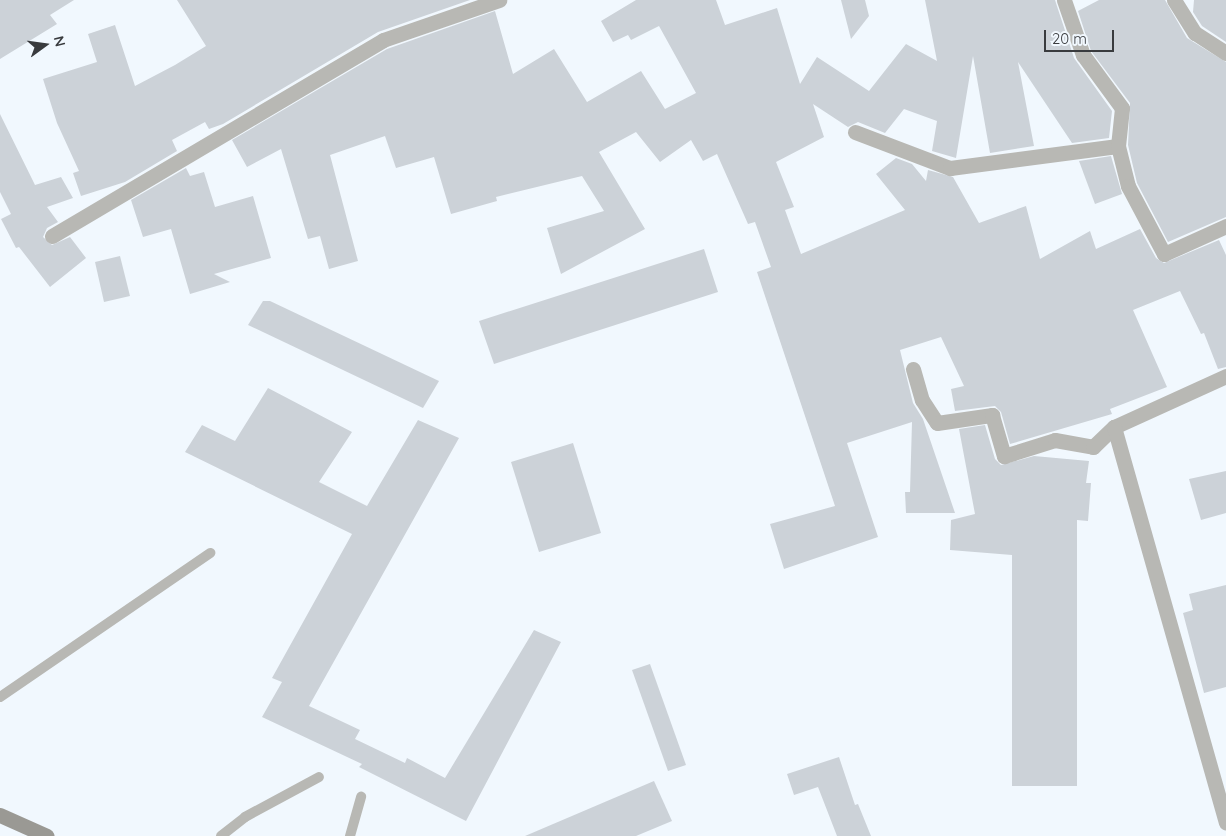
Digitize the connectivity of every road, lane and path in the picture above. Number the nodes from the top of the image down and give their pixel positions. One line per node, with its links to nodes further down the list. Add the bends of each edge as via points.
1 (499, 0): 8 (street, via 382,40)
2 (1064, 0): 6 (street, via 1083,55 1122,108)
3 (1174, 0): 4 (street, via 1195,33)
4 (1226, 53)
5 (855, 132): 6 (street, via 950,168)
6 (1118, 146): 7 (street, via 1128,186 1164,254)
7 (1226, 226)
8 (52, 236)
9 (913, 369): 11 (street, via 922,400 937,423 992,415 1004,456 1055,440 1093,447)
10 (1226, 376): 11 (street)
11 (1114, 428): 17 (street)
12 (210, 553): 13 (lane)
13 (0, 697)
14 (319, 777): 19 (lane, via 245,817)
15 (361, 797): 20 (lane)
16 (0, 814): 18 (street)
17 (1226, 822)
18 (48, 836)
19 (220, 836)
20 (350, 836)

